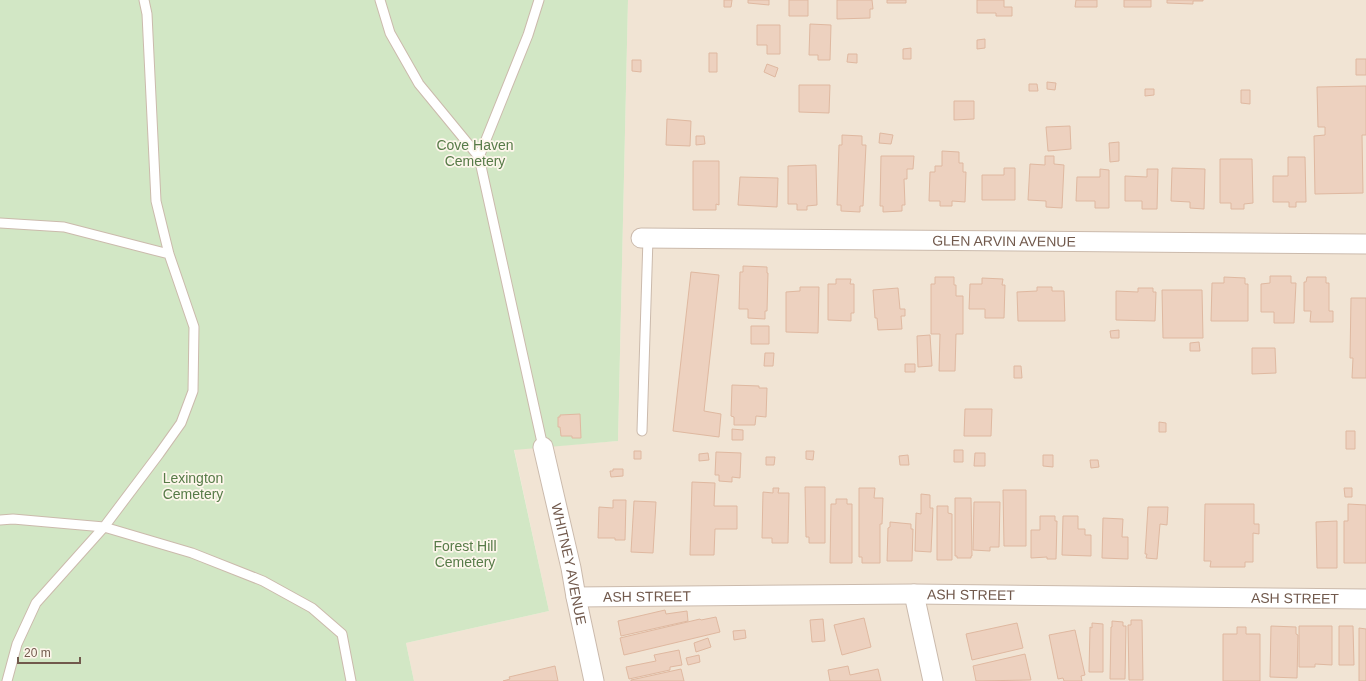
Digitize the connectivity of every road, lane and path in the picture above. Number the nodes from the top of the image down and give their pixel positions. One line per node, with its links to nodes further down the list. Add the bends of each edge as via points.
1 (144, 0): 8 (lane, via 147,14 156,201)
2 (380, 0): 4 (lane, via 390,33 419,84)
3 (539, 0): 4 (lane, via 528,35)
4 (478, 156): 10 (lane)
5 (0, 223): 8 (lane, via 64,228)
6 (644, 238): 7 (street, GLEN ARVIN AVENUE); 9 (lane)
7 (1366, 244)
8 (169, 254): 12 (lane, via 194,327 193,391 181,423)
9 (642, 430)
10 (543, 447): 14 (street, WHITNEY AVENUE)
11 (0, 520): 12 (lane)
12 (104, 527): 16 (lane, via 36,603 16,644); 17 (lane, via 192,553 263,581 312,608 342,634)
13 (914, 594): 14 (street, ASH STREET); 15 (street, ASH STREET); 19 (street)
14 (576, 597): 18 (street, WHITNEY AVENUE)
15 (1366, 599)
16 (7, 681)
17 (351, 681)
18 (594, 681)
19 (933, 681)

